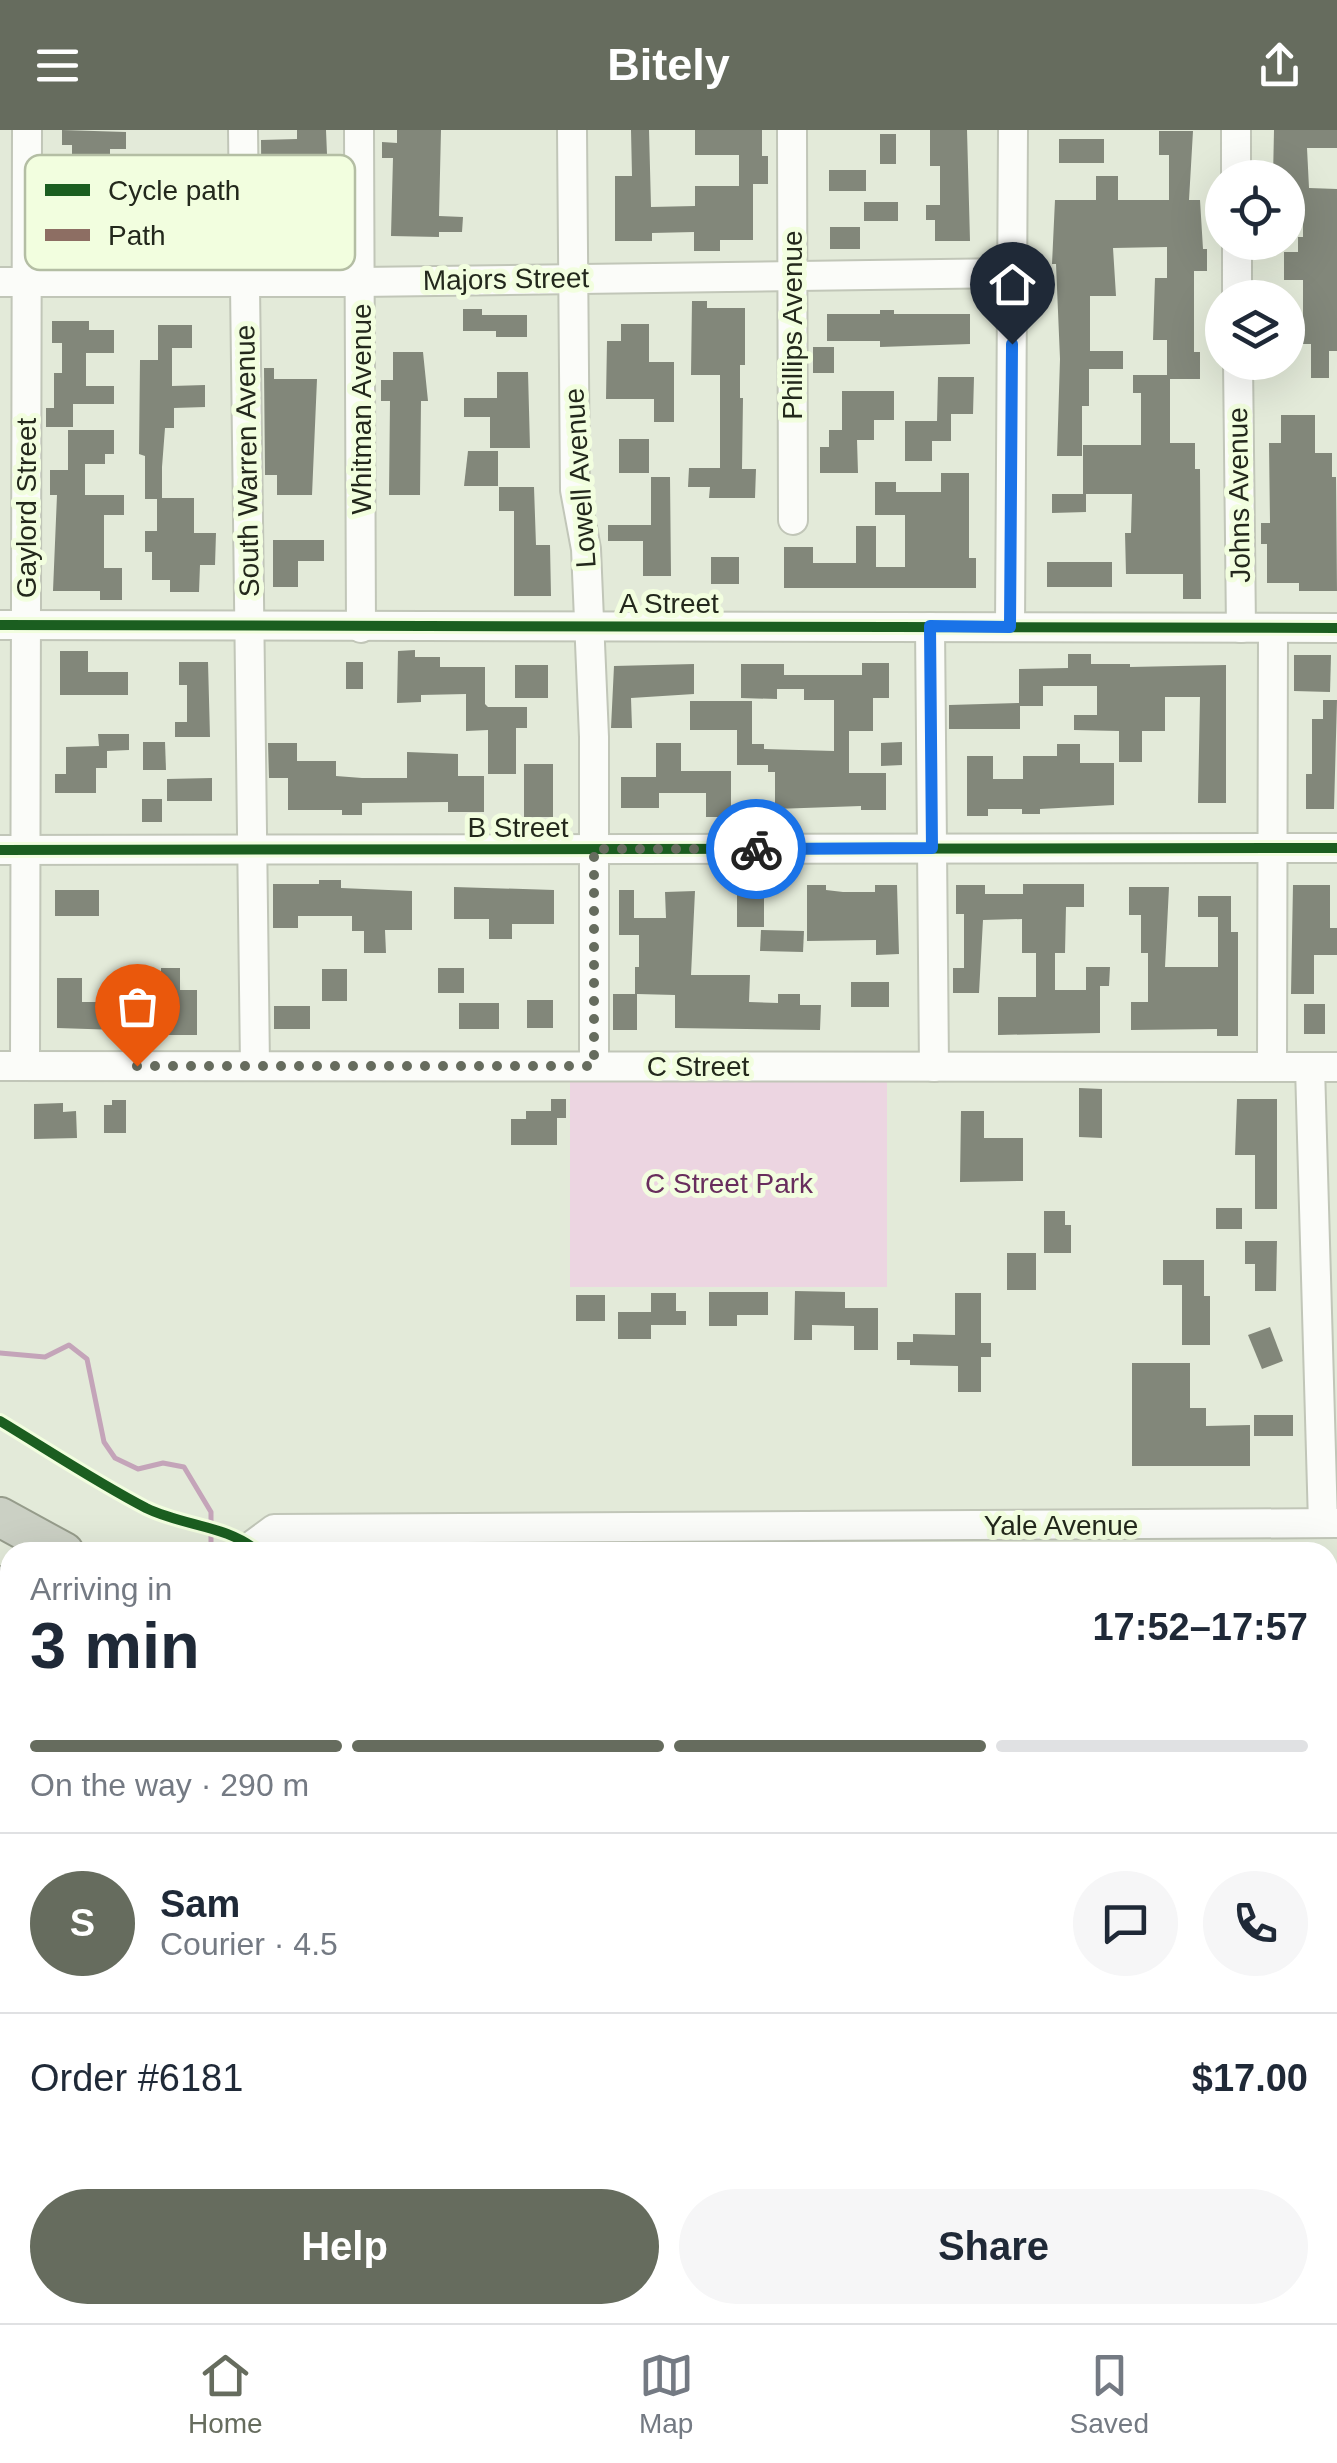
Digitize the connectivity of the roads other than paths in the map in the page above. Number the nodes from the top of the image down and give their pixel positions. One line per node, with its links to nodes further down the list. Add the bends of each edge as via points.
1 (27, 130): 14 (street, Gaylord Street)
2 (242, 130): 8 (street, South Warren Avenue)
3 (359, 130): 15 (street, Whitman Avenue)
4 (572, 130): 13 (street, Lowell Avenue)
5 (792, 130): 12 (street, Phillips Avenue)
6 (1013, 130): 11 (street)
7 (1236, 130): 9 (street)
8 (242, 155)
9 (1236, 160)
10 (244, 270): 16 (street, South Warren Avenue)
11 (1012, 273): 12 (street, Majors Street); 23 (street)
12 (791, 275): 13 (street, Majors Street); 18 (street, Phillips Avenue)
13 (571, 278): 15 (street, Majors Street); 21 (street, Lowell Avenue, via 575,490 586,549)
14 (13, 282): 16 (street, Majors Street); 19 (street, Gaylord Street)
15 (361, 282): 16 (street, Majors Street); 24 (street, Whitman Avenue)
16 (244, 283): 20 (street, South Warren Avenue)
17 (1238, 380): 25 (street, Johns Avenue)
18 (793, 520)
19 (13, 625): 20 (street, A Street); 32 (street, Gaylord Street)
20 (250, 625): 24 (street, A Street); 33 (street, South Warren Avenue)
21 (587, 626): 22 (street, A Street); 24 (street, A Street); 31 (street, Lowell Avenue)
22 (930, 626): 23 (street, A Street); 28 (street)
23 (1010, 627): 25 (street, A Street)
24 (361, 628)
25 (1240, 628): 26 (street, A Street)
26 (1273, 628): 27 (street, A Street); 29 (street)
27 (1337, 628)
28 (932, 848): 29 (street, B Street); 31 (street, B Street); 37 (street)
29 (1273, 848): 30 (street, B Street); 38 (street)
30 (1337, 848)
31 (594, 849): 33 (street, B Street); 36 (street, Lowell Avenue)
32 (13, 850): 33 (street, B Street); 34 (street, Gaylord Street)
33 (250, 852): 35 (street, South Warren Avenue)
34 (13, 1066): 35 (street, C Street)
35 (254, 1066): 36 (street, C Street)
36 (594, 1066): 37 (street, C Street)
37 (934, 1067): 38 (street, C Street)
38 (1272, 1067): 39 (street, C Street)
39 (1324, 1067): 40 (street)
40 (1327, 1290): 42 (street)
41 (0, 1517): 43 (highway)
42 (1330, 1523): 44 (street, Yale Avenue, via 274,1528)
43 (46, 1542)
44 (256, 1542)

